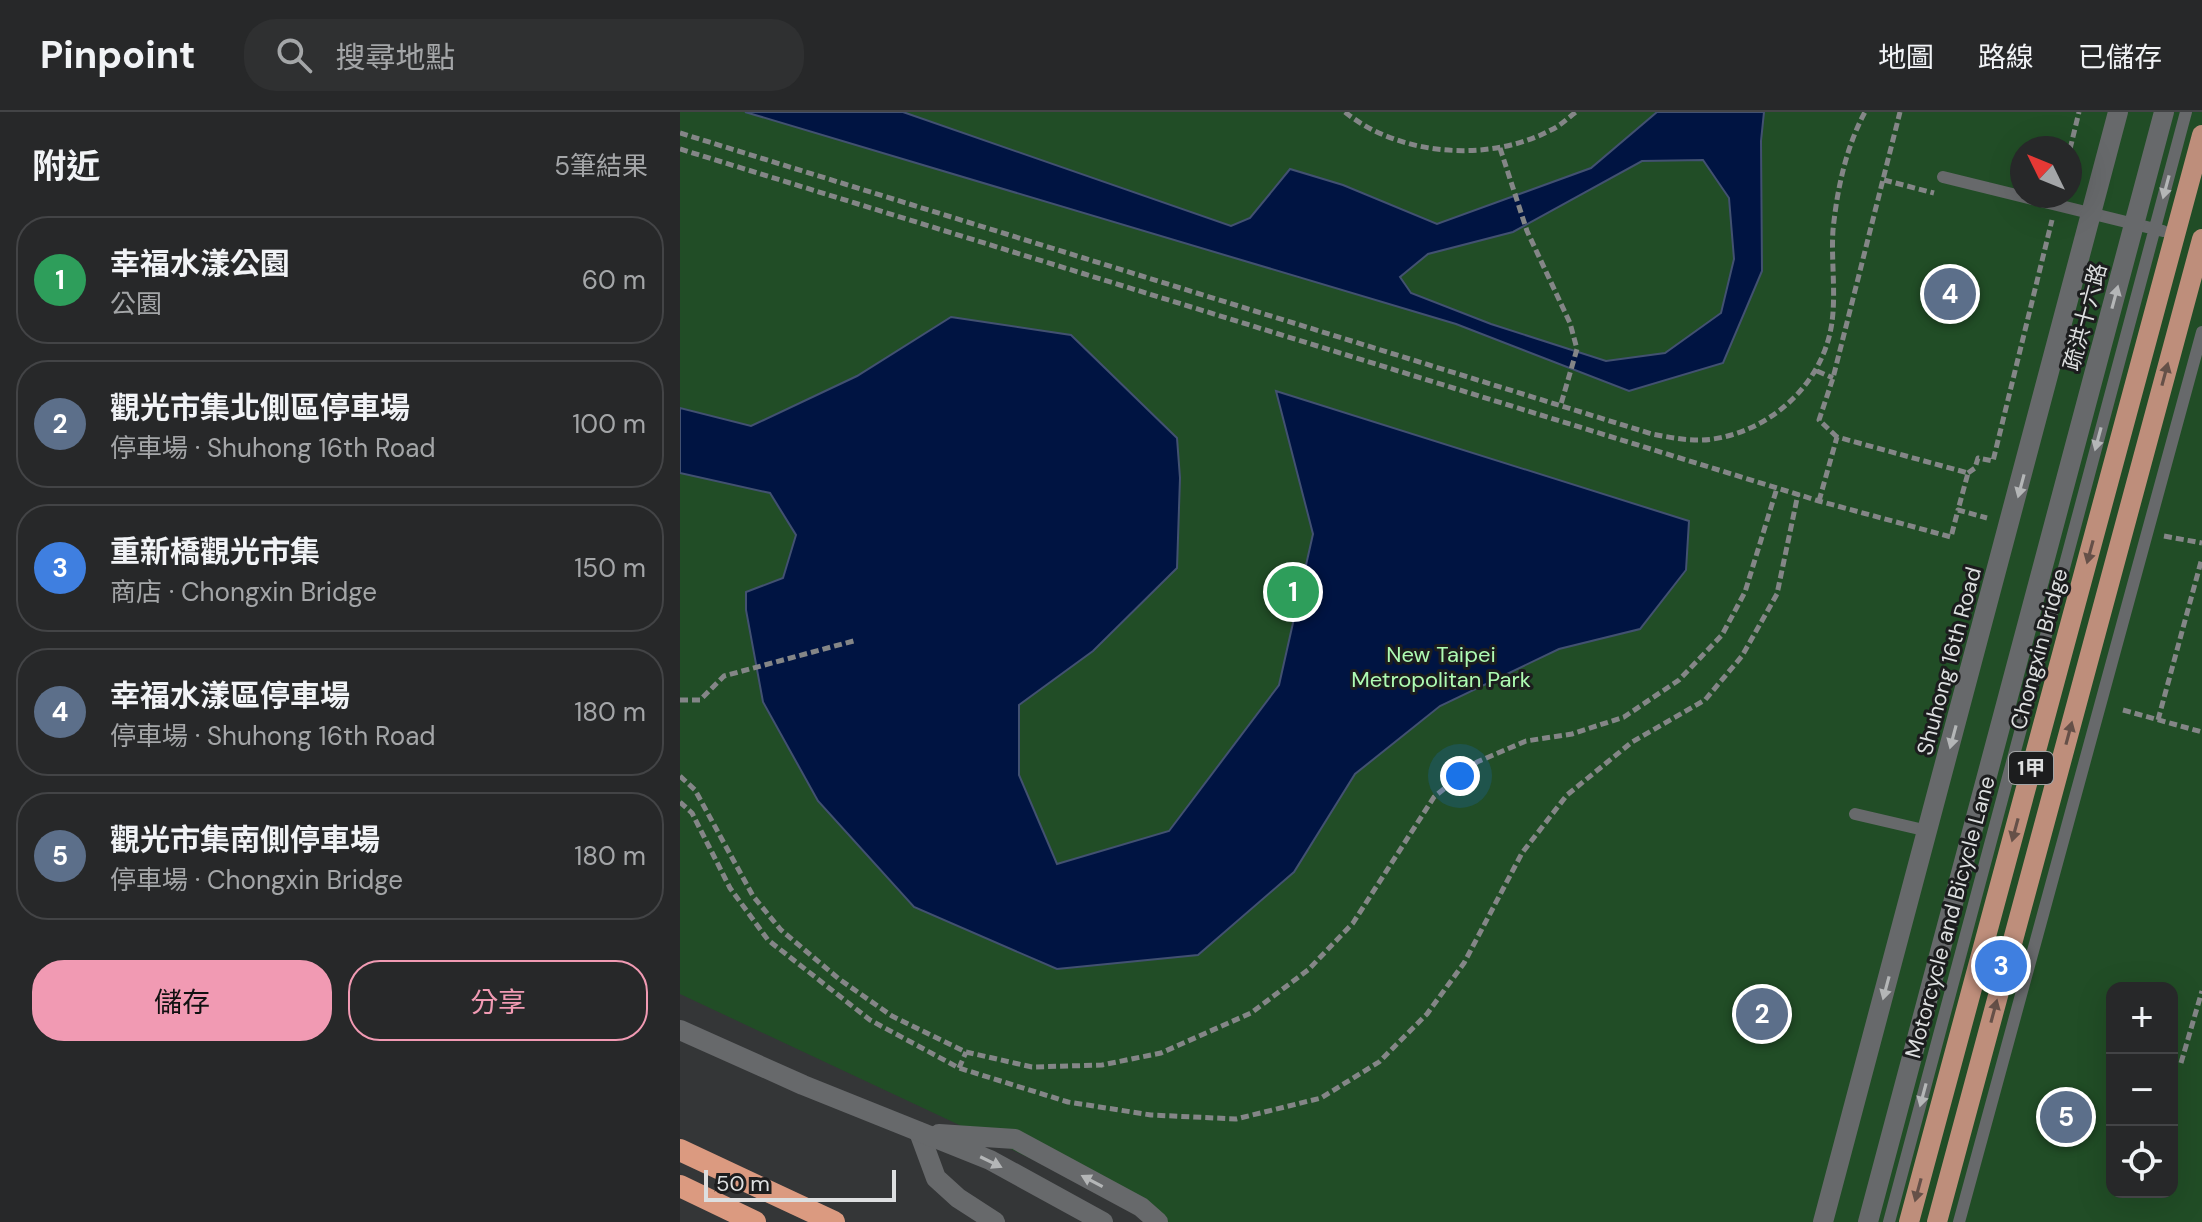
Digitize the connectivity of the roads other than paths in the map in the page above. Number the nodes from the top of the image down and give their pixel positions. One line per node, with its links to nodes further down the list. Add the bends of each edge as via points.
1 (2118, 112): 6 (street, Shuhong 16th Road)
2 (2164, 112): 7 (street)
3 (2186, 112): 26 (lane, Motorcycle and Bicycle Lane, one-way to 26)
4 (2202, 135): 27 (main road, Chongxin Bridge / 1甲, one-way to 27)
5 (1943, 177): 6 (lane)
6 (2093, 214): 7 (lane); 14 (street, Shuhong 16th Road, one-way to 14)
7 (2135, 224): 8 (lane); 25 (street, one-way to 7)
8 (2163, 231)
9 (2202, 239): 11 (main road, 1甲)
10 (2202, 269): 11 (main road)
11 (2177, 329): 28 (main road, 1甲, one-way to 11)
12 (2202, 332): 29 (lane)
13 (1855, 814): 14 (lane)
14 (1928, 831): 24 (street, Shuhong 16th Road, one-way to 24)
15 (680, 1030): 16 (street)
16 (919, 1132): 21 (street, via 936,1178); 22 (street, one-way to 22, via 990,1160); 23 (street, one-way to 16, via 1141,1207 1015,1139)
17 (680, 1150): 20 (highway)
18 (680, 1186): 19 (highway)
19 (755, 1222)
20 (834, 1222)
21 (995, 1222)
22 (1103, 1222)
23 (1158, 1222)
24 (1823, 1222)
25 (1868, 1222)
26 (1889, 1222)
27 (1909, 1222)
28 (1937, 1222)
29 (1959, 1222)

